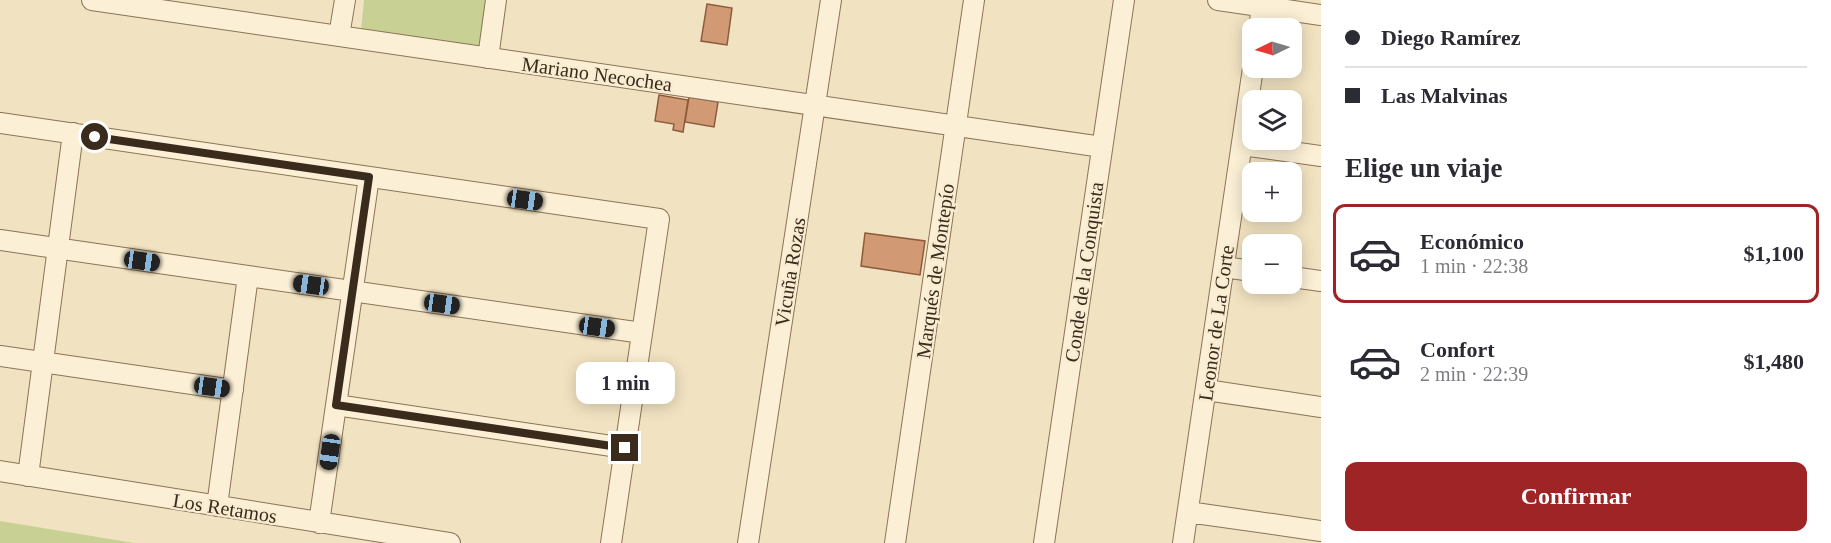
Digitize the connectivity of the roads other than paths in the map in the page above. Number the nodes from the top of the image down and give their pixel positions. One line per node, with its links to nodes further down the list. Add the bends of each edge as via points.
1 (92, 0): 11 (street, Mariano Necochea)
2 (345, 0): 11 (street)
3 (496, 0): 12 (street)
4 (831, 0): 13 (street, Vicuña Rozas)
5 (974, 0): 15 (street, Marqués de Montepío)
6 (1124, 0): 18 (street, Conde de la Conquista)
7 (1218, 0): 8 (street)
8 (1262, 3): 9 (street); 10 (street)
9 (1321, 15)
10 (1260, 18)
11 (339, 36): 12 (street, Mariano Necochea)
12 (488, 58): 13 (street, Mariano Necochea)
13 (815, 105): 15 (street, Mariano Necochea); 46 (street, Vicuña Rozas)
14 (0, 123): 16 (street)
15 (956, 126): 18 (street, Mariano Necochea); 47 (street, Marqués de Montepío)
16 (72, 134): 21 (street); 23 (street)
17 (1242, 145): 24 (street, Leonor de La Corte)
18 (1102, 147): 48 (street, Conde de la Conquista)
19 (1278, 150): 20 (street)
20 (1321, 156)
21 (369, 177): 29 (street); 30 (street, via 659,219)
22 (0, 240): 23 (street)
23 (57, 248): 26 (street); 32 (street)
24 (1224, 267): 25 (street); 34 (street, Leonor de La Corte)
25 (1242, 270)
26 (248, 276): 29 (street); 33 (street)
27 (1302, 278): 28 (street)
28 (1321, 281)
29 (353, 291): 30 (street); 35 (street)
30 (642, 333): 37 (street)
31 (0, 356): 32 (street)
32 (43, 363): 33 (street); 39 (street)
33 (233, 390): 40 (street)
34 (1206, 390): 36 (street); 41 (street, Leonor de La Corte)
35 (336, 405): 37 (street); 42 (street)
36 (1321, 407)
37 (625, 448): 45 (street)
38 (0, 471): 39 (street, Los Retamos)
39 (28, 476): 40 (street, Los Retamos)
40 (217, 506): 42 (street, Los Retamos)
41 (1188, 512): 43 (street); 49 (street, Leonor de La Corte)
42 (319, 523): 44 (street, Los Retamos)
43 (1321, 531)
44 (450, 543)
45 (611, 543)
46 (748, 543)
47 (895, 543)
48 (1044, 543)
49 (1184, 543)

